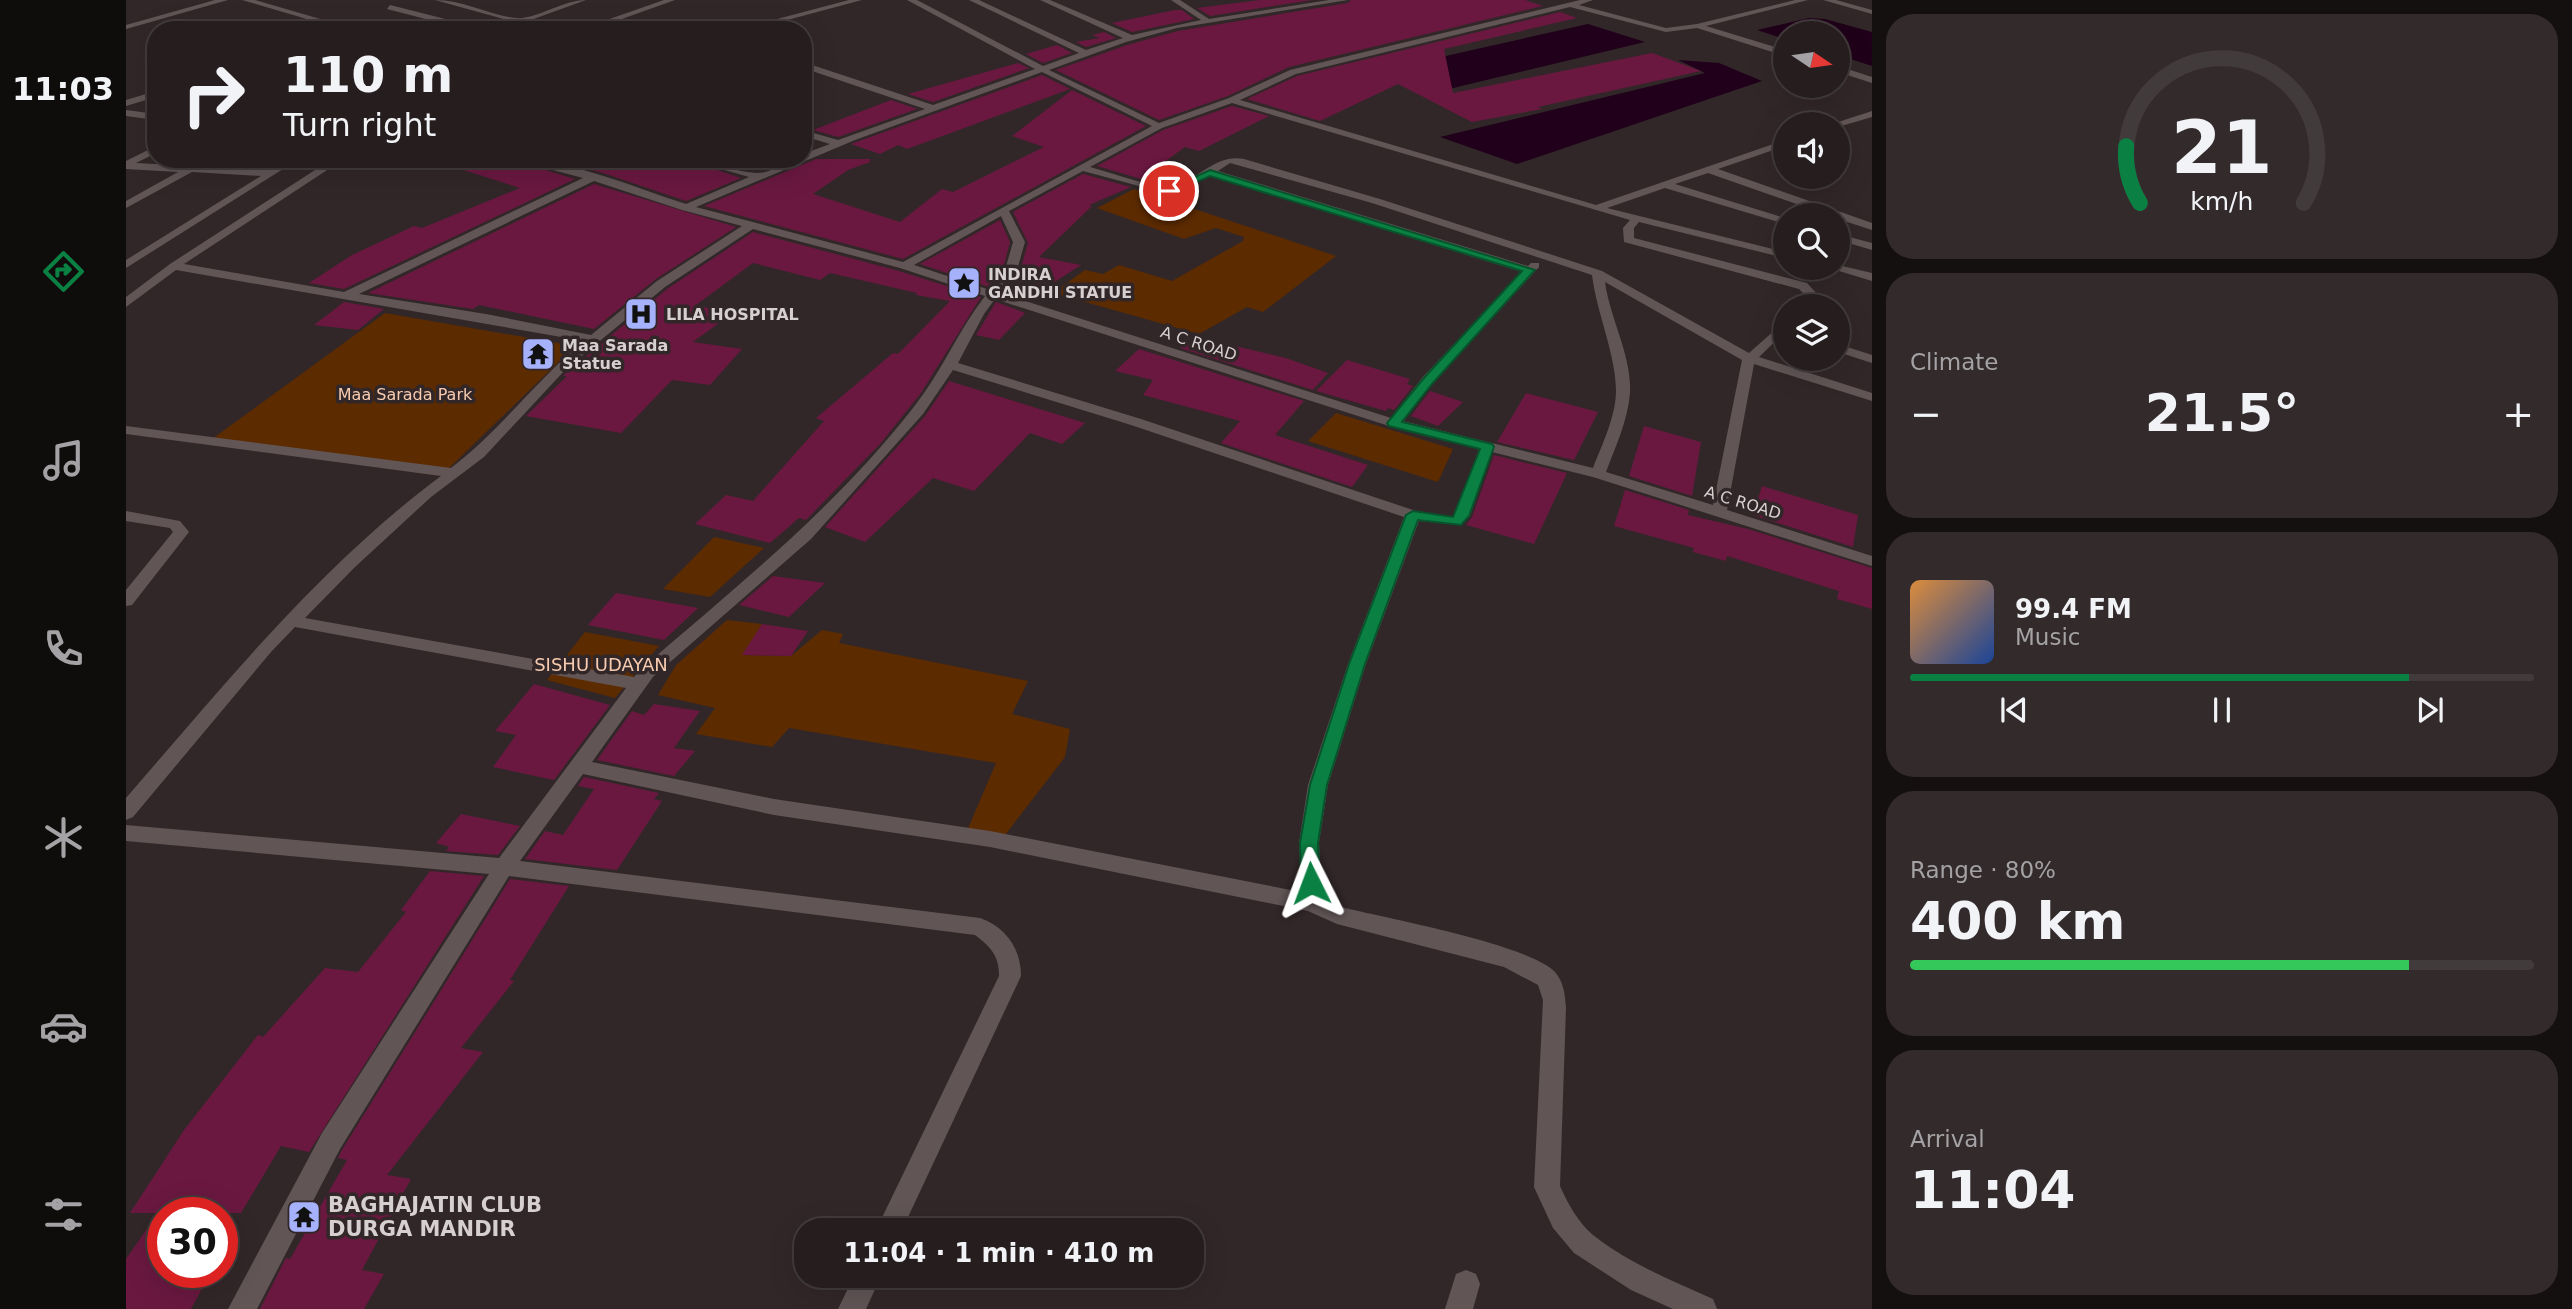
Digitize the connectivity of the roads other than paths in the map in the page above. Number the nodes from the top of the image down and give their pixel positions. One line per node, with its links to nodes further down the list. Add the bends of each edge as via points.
1 (224, 0): 21 (street)
2 (246, 0): 22 (street)
3 (439, 0): 24 (street)
4 (582, 0): 24 (street)
5 (671, 0): 25 (street)
6 (858, 0): 26 (street)
7 (911, 0): 33 (street)
8 (973, 0): 31 (street)
9 (1044, 0): 29 (street)
10 (1175, 0): 19 (street)
11 (1344, 0): 19 (street)
12 (1555, 0): 16 (street)
13 (1589, 0): 16 (street)
14 (1804, 0): 27 (street)
15 (1827, 0): 18 (street)
16 (1569, 5): 27 (street, via 1666,30); 37 (street, via 1293,72)
17 (390, 7): 23 (street)
18 (1872, 12)
19 (1206, 20): 29 (street)
20 (147, 21): 28 (street)
21 (148, 21)
22 (322, 21)
23 (444, 21)
24 (519, 21)
25 (609, 21)
26 (775, 21)
27 (1697, 26): 30 (street)
28 (126, 27)
29 (1131, 37): 31 (street)
30 (1773, 49)
31 (1085, 53): 33 (street)
32 (812, 68): 39 (street)
33 (1038, 69): 39 (street); 44 (street)
34 (1850, 73): 35 (street)
35 (1872, 80)
36 (147, 97): 38 (street)
37 (1232, 100): 44 (street); 69 (street)
38 (126, 103)
39 (932, 108): 46 (street)
40 (126, 113): 42 (street)
41 (1872, 114): 43 (street)
42 (147, 116)
43 (1850, 120)
44 (1159, 126): 59 (street)
45 (812, 136): 46 (street)
46 (838, 144): 49 (street)
47 (1773, 147): 61 (street)
48 (147, 154): 50 (street)
49 (812, 155)
50 (126, 165): 51 (street)
51 (147, 167)
52 (164, 168): 60 (street)
53 (193, 168): 60 (street)
54 (280, 168): 63 (street)
55 (325, 168): 80 (street)
56 (554, 168): 64 (street, A C ROAD)
57 (725, 168): 65 (street)
58 (780, 168): 65 (street)
59 (1082, 168): 62 (street, via 1169,191); 70 (street)
60 (189, 170): 63 (street); 67 (street)
61 (1710, 170): 66 (street); 74 (street)
62 (1210, 172): 78 (street, via 1228,160 1240,161); 82 (street)
63 (272, 173): 79 (street)
64 (593, 177): 68 (street, A C ROAD); 88 (street)
65 (759, 177): 68 (street)
66 (1666, 185): 69 (street); 71 (street)
67 (126, 205)
68 (686, 208): 73 (street, A C ROAD)
69 (1596, 208): 72 (street)
70 (1003, 210): 81 (street); 87 (street, via 1018,242 1011,270)
71 (1773, 217)
72 (1637, 218): 77 (street); 86 (street, via 1629,228 1628,240 1802,286)
73 (750, 226): 81 (street, A C ROAD); 91 (street, via 661,284)
74 (1872, 227)
75 (1850, 240): 76 (street)
76 (1872, 247)
77 (1773, 252)
78 (1545, 255): 82 (street); 84 (street)
79 (126, 265)
80 (174, 266): 88 (street); 89 (street)
81 (904, 266): 87 (street, A C ROAD)
82 (1530, 270): 97 (street)
83 (1850, 272): 85 (street)
84 (1598, 273): 93 (street); 101 (street, via 1623,394)
85 (1872, 277)
86 (1811, 294)
87 (992, 295): 95 (street); 97 (street, A C ROAD)
88 (346, 296): 91 (street)
89 (126, 303)
90 (1773, 338): 93 (street)
91 (594, 339): 100 (street, via 561,366 479,454)
92 (1850, 352): 94 (street)
93 (1749, 358): 96 (street); 102 (street)
94 (1872, 359)
95 (950, 365): 103 (street, via 1162,430); 108 (street, via 918,411 805,536 663,657)
96 (1872, 397)
97 (1394, 423): 99 (street, A C ROAD)
98 (126, 430): 100 (street)
99 (1488, 447): 101 (street, A C ROAD); 103 (street, via 1456,522)
100 (454, 473): 107 (street, via 358,555)
101 (1598, 474): 102 (street, A C ROAD)
102 (1719, 513): 105 (street, A C ROAD)
103 (1413, 515): 113 (street, via 1318,785 1309,843)
104 (126, 516): 106 (street, via 175,524 181,532)
105 (1872, 561)
106 (126, 601)
107 (292, 621): 108 (street); 110 (street)
108 (639, 684): 109 (street)
109 (578, 766): 112 (street); 113 (street, via 774,807 990,839)
110 (126, 812)
111 (126, 833): 112 (street)
112 (504, 867): 114 (street, via 947,922 981,928 1002,942 1012,960 1010,976); 116 (street, via 331,1141)
113 (1312, 903): 118 (street, via 1337,915 1506,958 1544,976 1552,986 1555,1008 1547,1187 1562,1219 1583,1244 1641,1280)
114 (895, 1218)
115 (862, 1288): 117 (street)
116 (242, 1309)
117 (852, 1309)
118 (1703, 1309)

